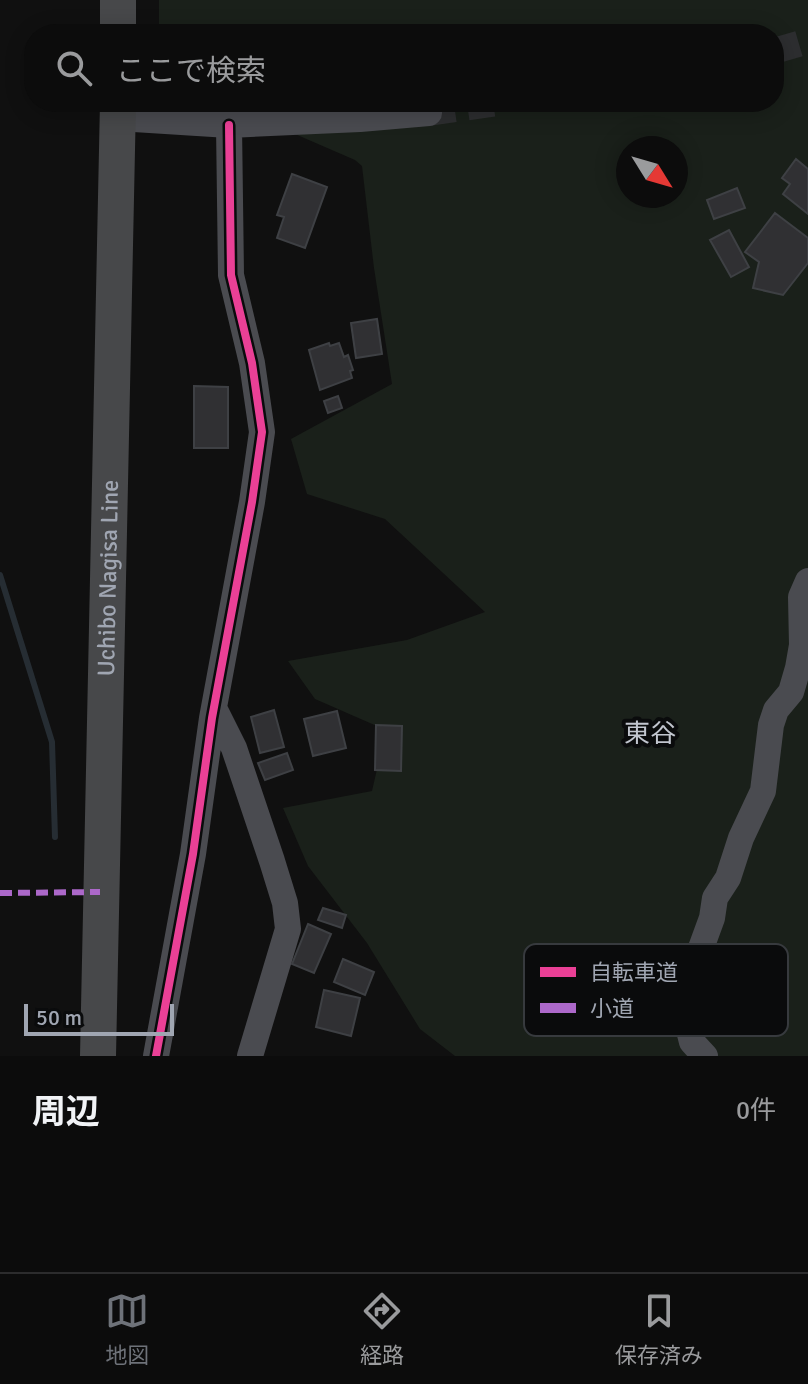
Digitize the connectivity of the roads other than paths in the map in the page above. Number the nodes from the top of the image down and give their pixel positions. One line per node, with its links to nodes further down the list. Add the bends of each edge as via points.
1 (118, 0): 2 (highway)
2 (118, 24)
3 (118, 112): 11 (highway, Uchibo Nagisa Line)
4 (133, 112): 6 (street)
5 (429, 113): 6 (street)
6 (229, 125): 8 (street, via 231,275 262,432)
7 (808, 581): 9 (street, via 801,597 798,668 771,725 763,791 715,898)
8 (214, 708): 12 (street); 13 (street, via 244,777 281,889 288,929)
9 (702, 944)
10 (690, 1036): 14 (street)
11 (98, 1056)
12 (156, 1056)
13 (250, 1056)
14 (705, 1056)

